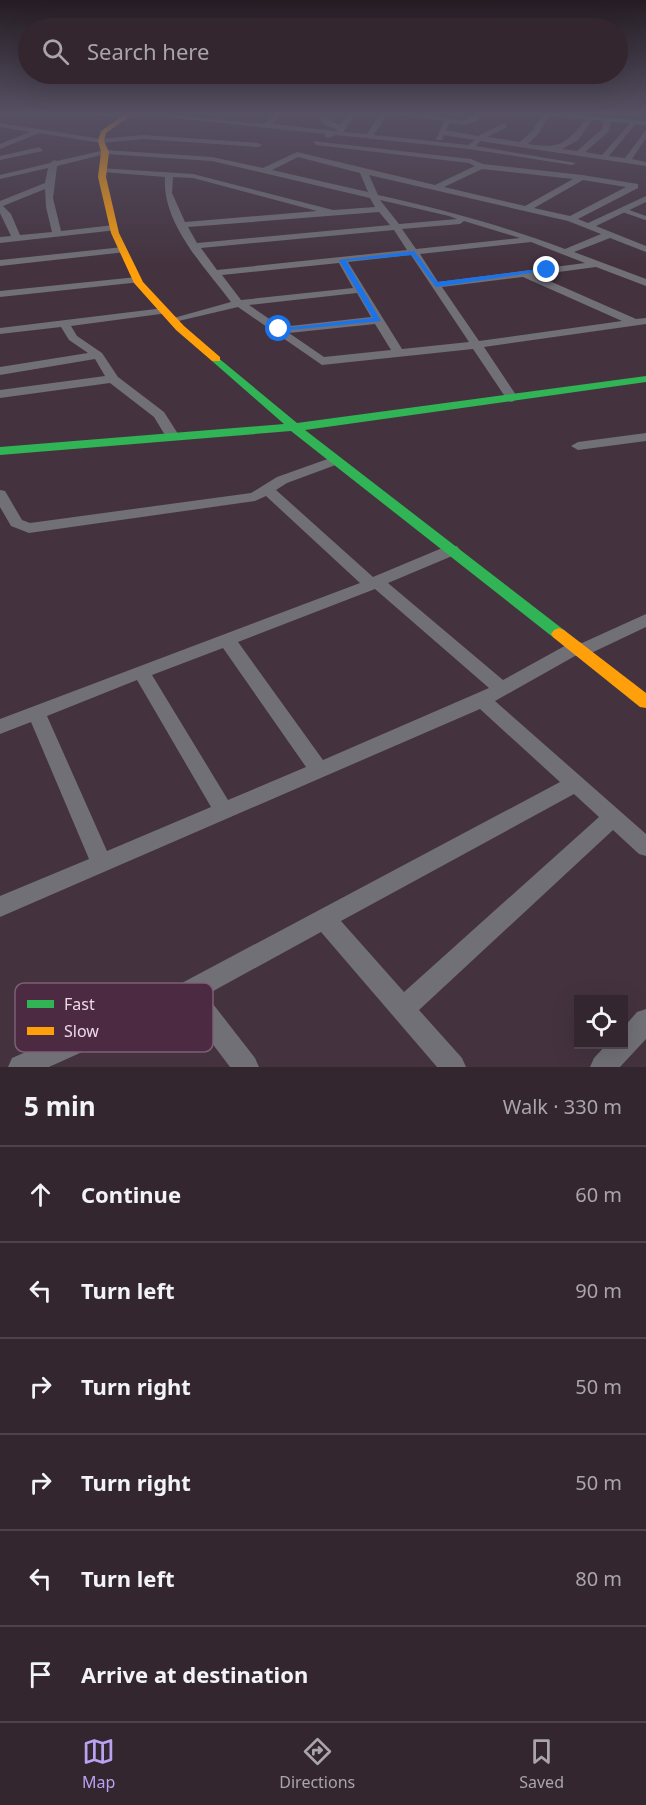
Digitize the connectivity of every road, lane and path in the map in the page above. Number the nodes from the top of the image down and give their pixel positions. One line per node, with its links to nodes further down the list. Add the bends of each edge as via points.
1 (48, 164): 14 (street)
2 (53, 164): 17 (street)
3 (103, 164): 9 (street)
4 (232, 164): 10 (street)
5 (278, 164): 10 (street)
6 (335, 164): 11 (street)
7 (477, 164): 8 (street)
8 (481, 166): 15 (street); 19 (street)
9 (103, 170): 13 (street); 32 (street)
10 (266, 170): 20 (street)
11 (363, 171): 19 (street); 20 (street)
12 (593, 171): 15 (street)
13 (169, 174): 26 (street, via 225,183); 30 (street, via 168,193)
14 (0, 177)
15 (584, 177): 18 (street); 24 (street)
16 (646, 181): 18 (street)
17 (47, 185): 22 (street); 34 (street)
18 (635, 186): 28 (street)
19 (435, 188): 24 (street)
20 (375, 198): 23 (street); 29 (street)
21 (646, 199): 25 (street)
22 (0, 206): 36 (street)
23 (381, 209): 26 (street); 33 (street)
24 (526, 210): 28 (street)
25 (623, 210): 27 (lane); 31 (street)
26 (333, 213): 30 (street)
27 (646, 218)
28 (571, 219): 31 (street)
29 (469, 220): 33 (street); 37 (street)
30 (182, 225): 39 (street)
31 (591, 225): 35 (street)
32 (114, 228): 34 (street); 41 (street)
33 (397, 229): 39 (street); 43 (street)
34 (57, 234): 36 (street)
35 (611, 234): 40 (street); 42 (street)
36 (16, 238): 38 (street)
37 (532, 239): 42 (street); 43 (street)
38 (0, 240)
39 (194, 246): 47 (street)
40 (646, 249)
41 (123, 250): 45 (street); 49 (street)
42 (566, 252): 46 (street)
43 (414, 253): 44 (street); 51 (street)
44 (342, 260): 47 (street); 52 (street)
45 (0, 263)
46 (596, 264): 48 (street); 50 (street)
47 (216, 273): 54 (street)
48 (524, 273): 51 (street); 57 (street)
49 (137, 280): 53 (street); 55 (street)
50 (646, 283)
51 (436, 285): 61 (street)
52 (360, 290): 54 (street); 56 (street)
53 (0, 294)
54 (239, 303): 55 (street); 59 (street)
55 (169, 316): 58 (street); 69 (street)
56 (378, 320): 59 (street); 62 (street)
57 (640, 322): 61 (street)
58 (65, 325): 60 (street); 63 (street, via 73,338)
59 (281, 330): 62 (street, via 322,361)
60 (0, 331)
61 (476, 345): 62 (street); 68 (street)
62 (398, 353)
63 (98, 355): 64 (street); 65 (street)
64 (0, 371)
65 (113, 379): 67 (street); 70 (street, via 159,415)
66 (646, 379): 68 (street)
67 (0, 394)
68 (512, 398): 69 (street)
69 (294, 427): 70 (street); 74 (street)
70 (173, 437): 73 (street)
71 (646, 437): 72 (street)
72 (578, 446)
73 (0, 451)
74 (336, 460): 75 (street, via 282,480); 78 (street)
75 (267, 490): 77 (street, via 255,497 29,528 19,527); 79 (street)
76 (0, 494): 77 (street)
77 (3, 510)
78 (452, 550): 79 (street); 82 (street)
79 (375, 584): 81 (street); 84 (street)
80 (646, 620): 82 (street)
81 (226, 639): 83 (street); 89 (street)
82 (579, 649): 84 (street); 86 (street)
83 (141, 671): 87 (street); 91 (street)
84 (502, 689): 85 (street)
85 (482, 700): 89 (street); 90 (street)
86 (646, 702)
87 (36, 712): 88 (street); 94 (street)
88 (0, 727)
89 (320, 771): 91 (street)
90 (575, 784): 92 (street); 96 (street)
91 (224, 812): 94 (street)
92 (613, 817): 93 (street); 98 (street)
93 (646, 847)
94 (102, 864): 95 (street)
95 (0, 907)
96 (325, 920): 97 (street); 98 (street)
97 (205, 983)
98 (403, 1009): 104 (street)
99 (646, 1021): 105 (street)
100 (213, 1024): 103 (street)
101 (54, 1052): 102 (street)
102 (21, 1067)
103 (246, 1067)
104 (453, 1067)
105 (603, 1067)

